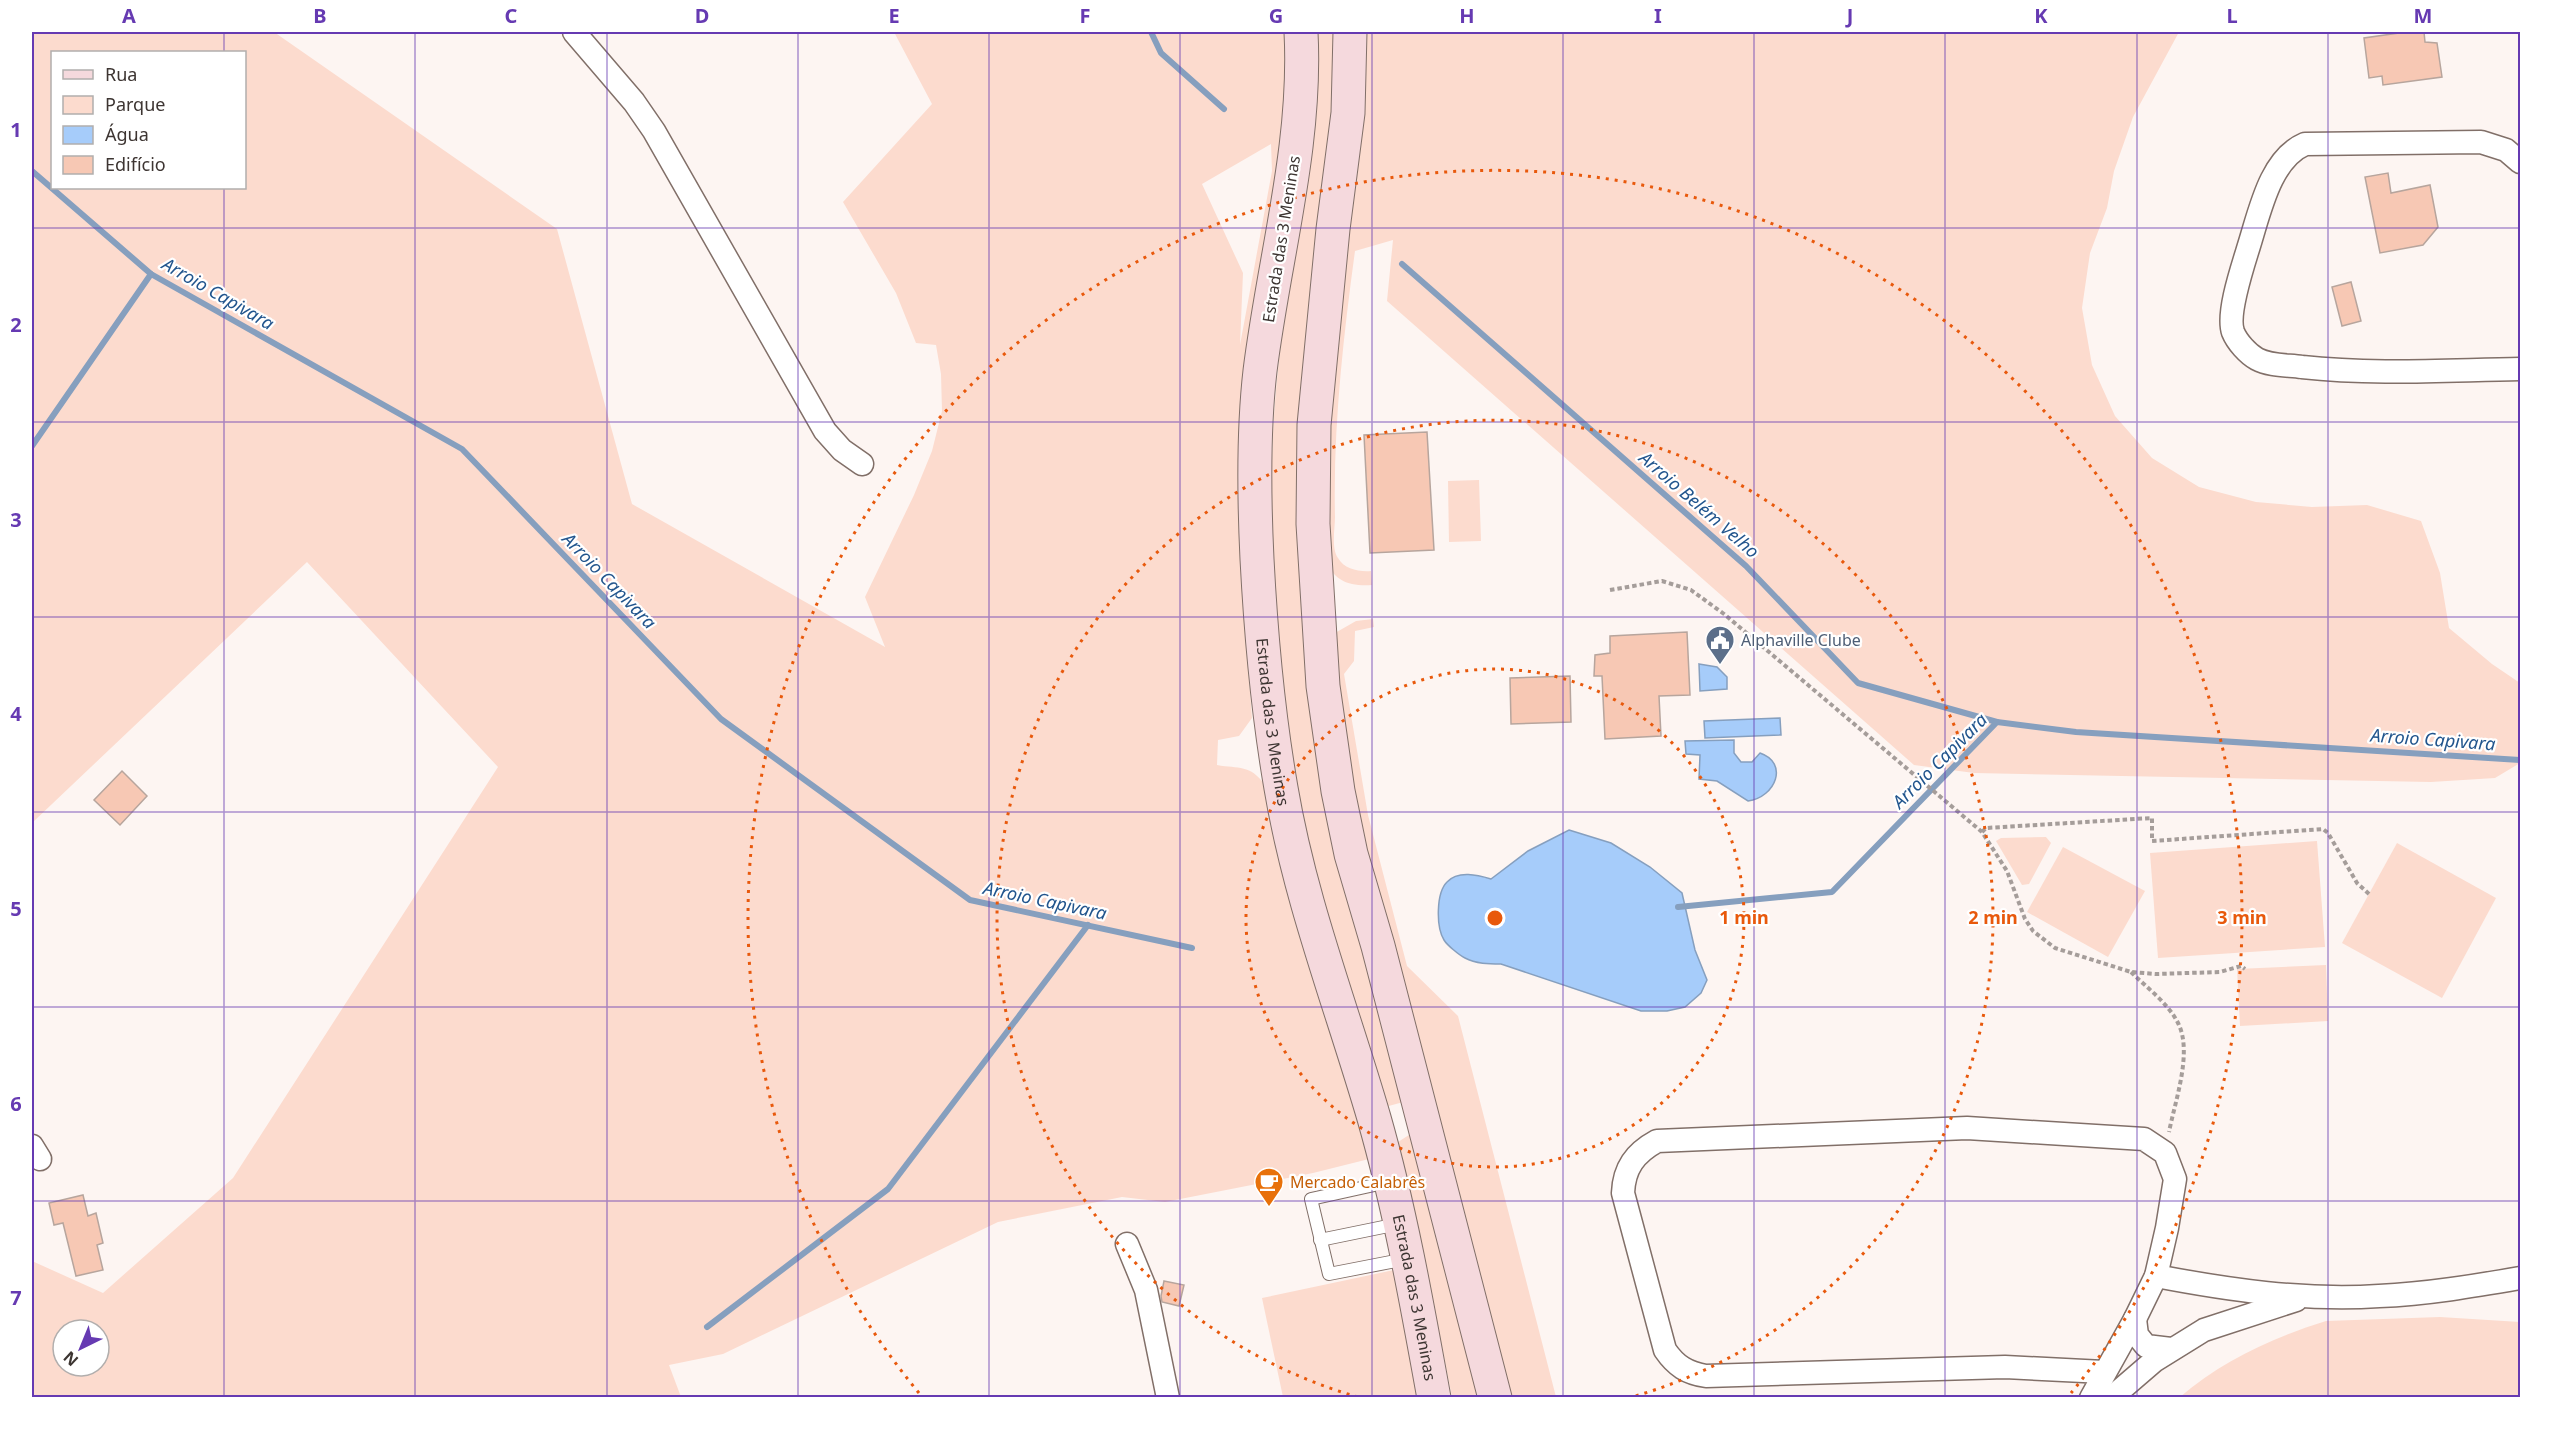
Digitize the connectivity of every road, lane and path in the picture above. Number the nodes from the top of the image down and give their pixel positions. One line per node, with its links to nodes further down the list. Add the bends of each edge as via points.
1 (574, 32): 6 (street, via 654,131 825,431)
2 (1301, 32): 13 (main road, Estrada das 3 Meninas, via 1301,102 1260,372 1255,474 1257,558 1267,693 1296,861)
3 (1350, 32): 12 (main road, via 1348,113 1314,425 1318,630 1338,791 1351,854)
4 (2520, 162): 5 (street, via 2506,150 2481,142 2305,144 2296,148 2276,168 2251,238 2232,312 2233,331 2243,348 2258,359 2275,364 2331,370)
5 (2520, 369)
6 (862, 464)
7 (1610, 590): 8 (path, via 1662,581 1691,590)
8 (1982, 832): 9 (path, via 1986,828 2152,818 2152,841 2323,830 2357,883); 11 (path, via 2007,871 2033,931 2055,948)
9 (2369, 894)
10 (2245, 969): 11 (path)
11 (2131, 972): 14 (path, via 2173,1015 2182,1034 2184,1055)
12 (1420, 1107): 13 (main road); 30 (main road)
13 (1375, 1121): 15 (main road, Estrada das 3 Meninas)
14 (2168, 1132)
15 (1389, 1182): 16 (main road, Estrada das 3 Meninas); 17 (lane, via 1311,1200)
16 (1399, 1224): 17 (lane); 19 (main road, Estrada das 3 Meninas)
17 (1320, 1240): 19 (lane, via 1329,1274)
18 (1127, 1244): 28 (street, via 1146,1290)
19 (1407, 1259): 29 (main road, Estrada das 3 Meninas)
20 (2156, 1276): 22 (street); 24 (street); 27 (street, via 2175,1179 2165,1153 2144,1139 1967,1128 1657,1141 1634,1157 1628,1168 1623,1193 1665,1350 1673,1362 1694,1374 2005,1367)
21 (2520, 1278): 23 (street, via 2378,1297)
22 (2214, 1287): 23 (street); 25 (street, via 2218,1304)
23 (2307, 1296): 25 (street)
24 (2135, 1319): 26 (street, via 2140,1342); 27 (street)
25 (2204, 1330): 26 (street)
26 (2171, 1349): 32 (street)
27 (2104, 1372): 31 (street)
28 (1168, 1398)
29 (1434, 1398)
30 (1495, 1398)
31 (2091, 1398)
32 (2111, 1398)

